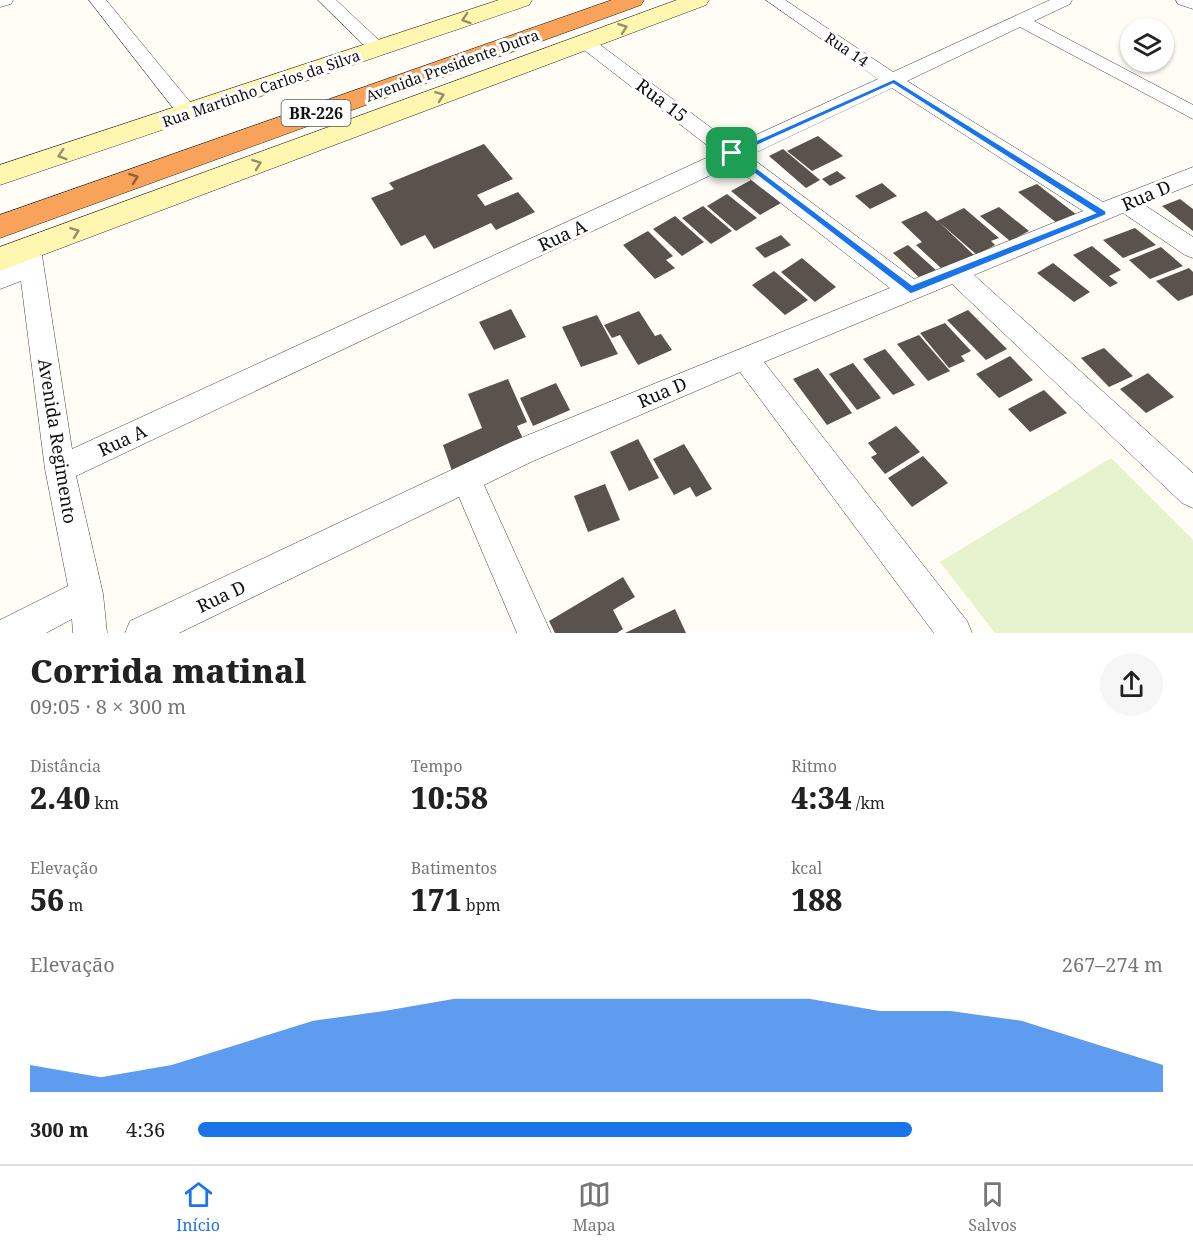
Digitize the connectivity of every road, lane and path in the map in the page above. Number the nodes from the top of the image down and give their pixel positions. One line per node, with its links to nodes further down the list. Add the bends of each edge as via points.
1 (6, 0): 11 (street)
2 (97, 0): 19 (street)
3 (326, 0): 15 (street)
4 (521, 0): 15 (main road, Rua Martinho Carlos da Silva, one-way to 15)
5 (587, 0): 18 (highway, Avenida Presidente Dutra / BR-226)
6 (633, 0): 18 (highway, Avenida Presidente Dutra / BR-226)
7 (698, 0): 14 (main road, one-way to 7)
8 (774, 0): 16 (street, Rua 14)
9 (1064, 0): 13 (street, Rua A)
10 (1184, 0): 12 (street)
11 (0, 2)
12 (1193, 4)
13 (1020, 20): 16 (street, Rua A); 17 (street)
14 (585, 42): 20 (street, Rua 15); 27 (main road, one-way to 14)
15 (377, 48): 19 (main road, Rua Martinho Carlos da Silva)
16 (894, 81): 20 (street, Rua A); 24 (street, Rua 14)
17 (1193, 113)
18 (240, 131): 19 (highway, Avenida Presidente Dutra / BR-226)
19 (201, 132): 21 (main road, Rua Martinho Carlos da Silva, one-way to 21); 23 (highway, Avenida Presidente Dutra / BR-226); 25 (highway, Avenida Presidente Dutra / BR-226, one-way to 19)
20 (732, 153): 31 (street, Rua 15); 33 (street, Rua A)
21 (0, 175)
22 (1193, 175): 24 (street, Rua D)
23 (0, 204)
24 (1114, 208): 26 (street, Rua 14); 29 (street, Rua D)
25 (0, 226)
26 (1193, 249)
27 (30, 258): 28 (main road); 30 (street); 33 (street, Avenida Regimento)
28 (0, 260)
29 (955, 272): 31 (street, Rua D); 35 (street)
30 (0, 279)
31 (911, 290): 32 (street, Rua D)
32 (745, 358): 34 (street, Rua D, via 521,452); 41 (street)
33 (60, 469): 36 (street, Avenida Regimento)
34 (467, 480): 39 (street, Rua D); 40 (street)
35 (1193, 493)
36 (86, 594): 37 (street); 38 (street, Avenida Regimento)
37 (11, 633)
38 (90, 633)
39 (142, 633)
40 (534, 633)
41 (955, 633)

